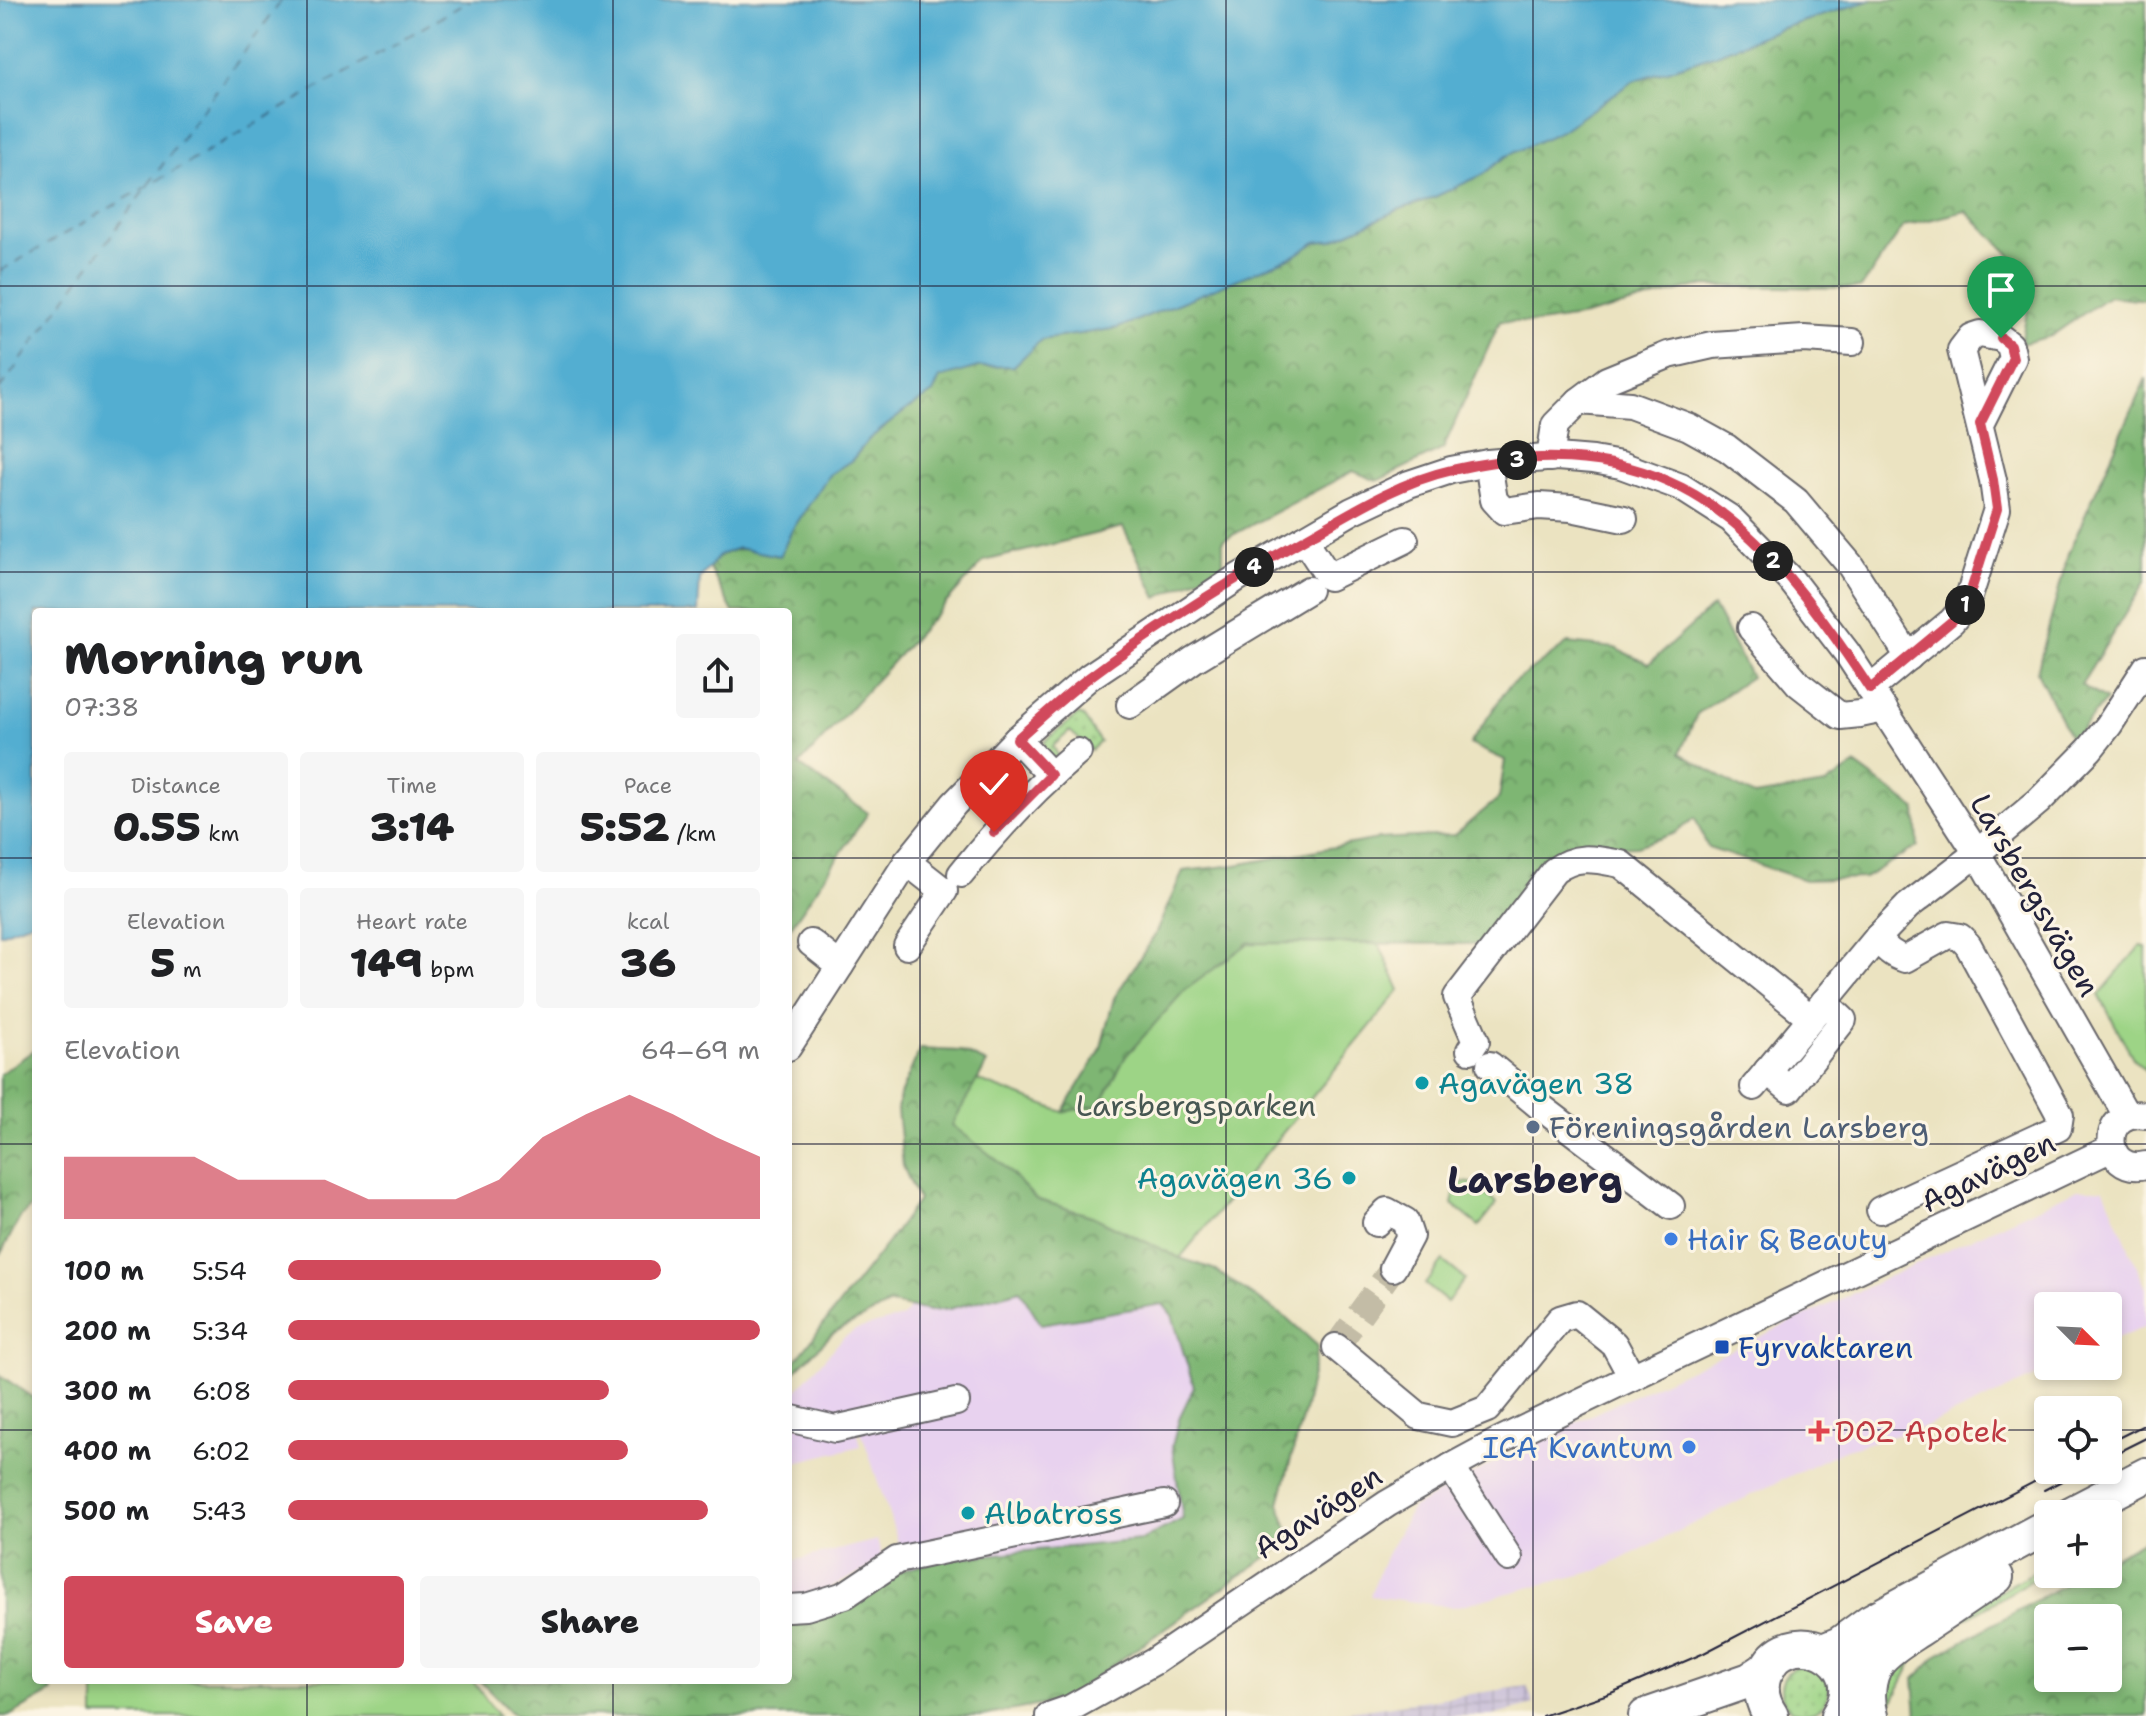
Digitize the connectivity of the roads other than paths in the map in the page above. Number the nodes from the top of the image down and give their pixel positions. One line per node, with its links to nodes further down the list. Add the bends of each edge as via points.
1 (1852, 342): 2 (street, via 1804,339 1712,345 1668,355 1607,380)
2 (1579, 401): 4 (street, via 1555,425); 12 (street, via 1630,405 1689,427 1785,492 1850,565)
3 (1980, 424): 12 (street, via 1997,509 1967,603)
4 (1550, 458): 5 (street, Larsbergsvägen); 15 (street, Larsbergsvägen, via 1593,460 1650,474 1731,519 1791,580)
5 (1488, 463): 6 (street, via 1494,500 1504,511 1560,507); 7 (street, Larsbergsvägen, via 1409,484)
6 (1624, 519)
7 (1304, 539): 8 (street, via 1329,577); 10 (street, Larsbergsvägen)
8 (1405, 540)
9 (1308, 590): 13 (street)
10 (1168, 622): 13 (street); 17 (street, Larsbergsvägen, via 1089,677)
11 (1751, 628): 15 (street, via 1799,684 1840,716 1860,714)
12 (1909, 657): 15 (street)
13 (1193, 660): 16 (street)
14 (2146, 668): 20 (street, via 2090,749)
15 (1877, 699): 20 (street, Larsbergsvägen)
16 (1130, 705)
17 (1017, 739): 19 (street); 21 (street, Larsbergsvägen)
18 (1078, 752): 19 (street)
19 (1051, 775): 22 (street)
20 (1977, 853): 23 (street, via 1908,906); 30 (street, Larsbergsvägen)
21 (907, 862): 25 (street, via 944,891); 26 (street, Larsbergsvägen)
22 (961, 874)
23 (1878, 937): 27 (street); 34 (street, via 1893,955 1905,959 1948,935 1960,937 2060,1115 2058,1128)
24 (811, 943): 26 (street)
25 (907, 946)
26 (840, 966): 28 (street, Larsbergsvägen)
27 (1817, 1010): 29 (street); 33 (street, via 1621,864 1591,858 1566,862 1554,871 1457,997 1480,1057)
28 (796, 1024)
29 (1761, 1079)
30 (2136, 1116): 31 (street, via 2120,1120)
31 (2112, 1148): 32 (street, via 2124,1163); 38 (street, Agavägen)
32 (2146, 1165)
33 (1671, 1206)
34 (1880, 1210)
35 (1376, 1223): 36 (street, via 1387,1211 1405,1221 1410,1236)
36 (1393, 1268)
37 (1336, 1347): 38 (street, via 1419,1416 1452,1423 1487,1409 1560,1319 1577,1314 1614,1344)
38 (1632, 1377): 41 (street, Agavägen)
39 (956, 1402): 40 (street, via 835,1429)
40 (792, 1419)
41 (1451, 1467): 49 (street); 55 (street, Agavägen, via 1375,1512 1155,1661)
42 (2146, 1475): 44 (main road)
43 (2146, 1487): 45 (main road)
44 (2098, 1500)
45 (2122, 1503)
46 (1164, 1504): 50 (street, via 897,1560 845,1595)
47 (2034, 1534): 51 (main road)
48 (2034, 1557): 53 (main road, via 1867,1648 1856,1662)
49 (1509, 1558)
50 (792, 1608)
51 (1823, 1651): 52 (main road, via 1808,1646 1790,1649); 53 (main road, via 1840,1665)
52 (1768, 1668): 54 (main road, via 1762,1686); 56 (main road, via 1750,1680)
53 (1849, 1708)
54 (1769, 1712): 57 (main road, via 1753,1706)
55 (1049, 1716)
56 (1646, 1716)
57 (1713, 1716)

